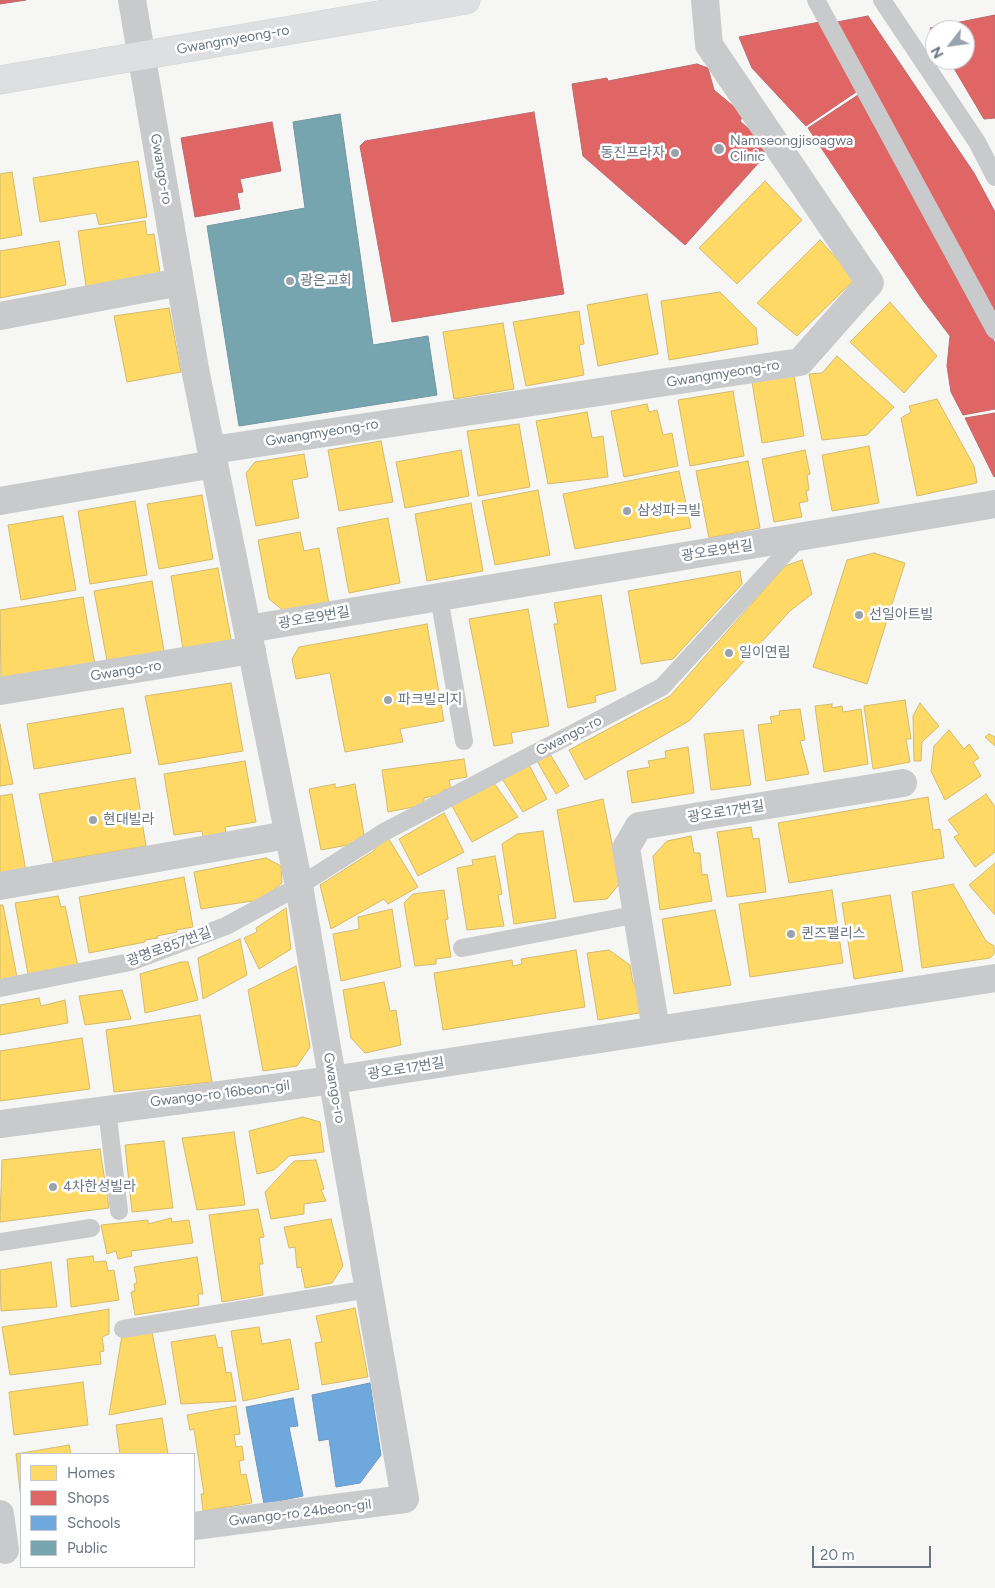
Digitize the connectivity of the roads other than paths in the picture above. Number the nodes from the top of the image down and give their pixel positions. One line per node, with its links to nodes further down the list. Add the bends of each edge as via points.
1 (132, 0): 6 (street, Gwango-ro)
2 (466, 0): 6 (main road, Gwangmyeong-ro)
3 (705, 0): 12 (street, Gwangmyeong-ro, via 709,45 870,283 800,362)
4 (816, 0): 11 (lane)
5 (882, 0): 8 (lane, via 977,142)
6 (142, 56): 7 (main road, Gwangmyeong-ro); 9 (street, Gwango-ro)
7 (0, 80)
8 (995, 177)
9 (180, 282): 10 (street); 12 (street, Gwango-ro)
10 (0, 316)
11 (995, 330)
12 (213, 457): 13 (street); 17 (street, Gwango-ro)
13 (0, 501)
14 (995, 504): 15 (street, 광오로9번길)
15 (800, 537): 16 (street, 광오로9번길); 23 (lane, Gwango-ro, via 662,687 384,832)
16 (439, 597): 17 (street, 광오로9번길); 19 (lane)
17 (250, 640): 18 (street, Gwango-ro); 21 (street, Gwango-ro)
18 (0, 691)
19 (464, 741)
20 (903, 783): 24 (street, 광오로17번길, via 639,826 626,848)
21 (287, 835): 22 (street); 23 (street, Gwango-ro)
22 (0, 886)
23 (298, 886): 27 (lane, 광명로857번길, via 226,926 130,962); 29 (street, Gwango-ro)
24 (638, 914): 25 (lane); 28 (street, 광오로17번길)
25 (462, 948)
26 (993, 975): 28 (street, 광오로17번길)
27 (0, 988)
28 (656, 1030): 29 (street, 광오로17번길)
29 (332, 1080): 30 (street, Gwango-ro 16beon-gil); 35 (street, Gwango-ro)
30 (107, 1109): 31 (street, Gwango-ro 16beon-gil); 32 (lane)
31 (0, 1124)
32 (119, 1211)
33 (91, 1228): 34 (lane)
34 (0, 1242)
35 (369, 1289): 36 (lane); 37 (street, Gwango-ro)
36 (124, 1329)
37 (406, 1499): 39 (street, Gwango-ro 24beon-gil)
38 (0, 1514): 40 (street)
39 (195, 1526)
40 (9, 1549)

